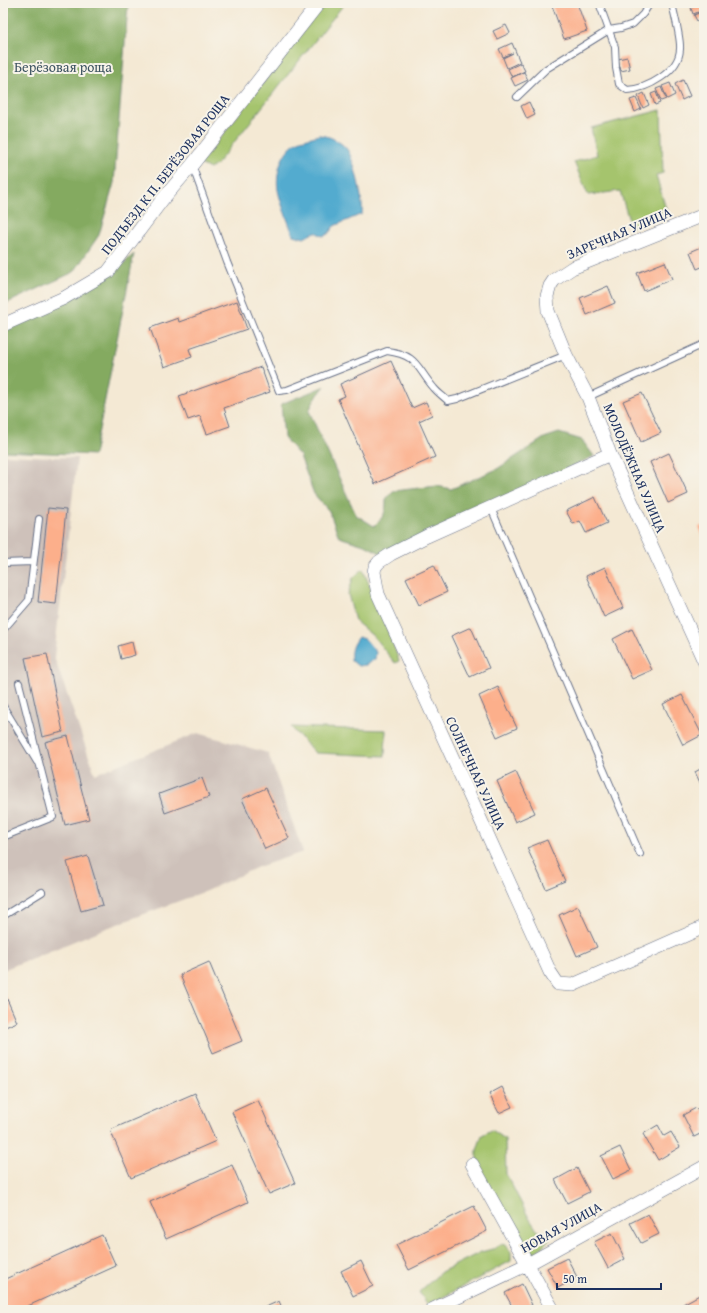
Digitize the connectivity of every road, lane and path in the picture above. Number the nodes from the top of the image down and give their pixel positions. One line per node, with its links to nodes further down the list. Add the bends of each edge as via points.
1 (319, 3): 7 (street, ПОДЪЕЗД К П. БЕРЁЗОВАЯ РОЩА)
2 (599, 3): 5 (lane)
3 (650, 3): 5 (lane, via 633,24)
4 (672, 3): 5 (lane, via 680,50 673,67 662,77 638,89 627,90 620,84 615,47)
5 (609, 30): 6 (lane, via 546,69)
6 (517, 97)
7 (192, 165): 10 (street, ПОДЪЕЗД К П. БЕРЁЗОВАЯ РОЩА, via 108,272 64,298); 12 (lane, via 227,262 279,391 387,351 399,352 416,363 435,389 448,401 457,400)
8 (704, 215): 9 (street, ЗАРЕЧНАЯ УЛИЦА, via 572,268 554,280)
9 (550, 286): 12 (street, МОЛОДЁЖНАЯ УЛИЦА, via 547,296 548,311)
10 (3, 325)
11 (704, 344): 13 (lane)
12 (566, 354): 13 (street, МОЛОДЁЖНАЯ УЛИЦА)
13 (588, 397): 14 (street, МОЛОДЁЖНАЯ УЛИЦА)
14 (610, 454): 15 (street); 20 (street, МОЛОДЁЖНАЯ УЛИЦА)
15 (492, 508): 25 (lane); 28 (street, СОЛНЕЧНАЯ УЛИЦА, via 392,554 379,562 374,572 378,594 550,972 558,984 572,985)
16 (39, 519): 17 (lane)
17 (34, 562): 18 (lane); 19 (lane, via 29,600)
18 (3, 563)
19 (4, 626)
20 (704, 661)
21 (19, 683): 23 (lane)
22 (3, 706): 23 (lane)
23 (40, 767): 24 (lane, via 53,817)
24 (3, 837)
25 (640, 854)
26 (42, 892): 27 (lane)
27 (3, 916)
28 (704, 927)
29 (472, 1164): 31 (street)
30 (704, 1167): 31 (street, НОВАЯ УЛИЦА)
31 (528, 1264): 32 (street, НОВАЯ УЛИЦА); 33 (street)
32 (431, 1310)
33 (553, 1310)

